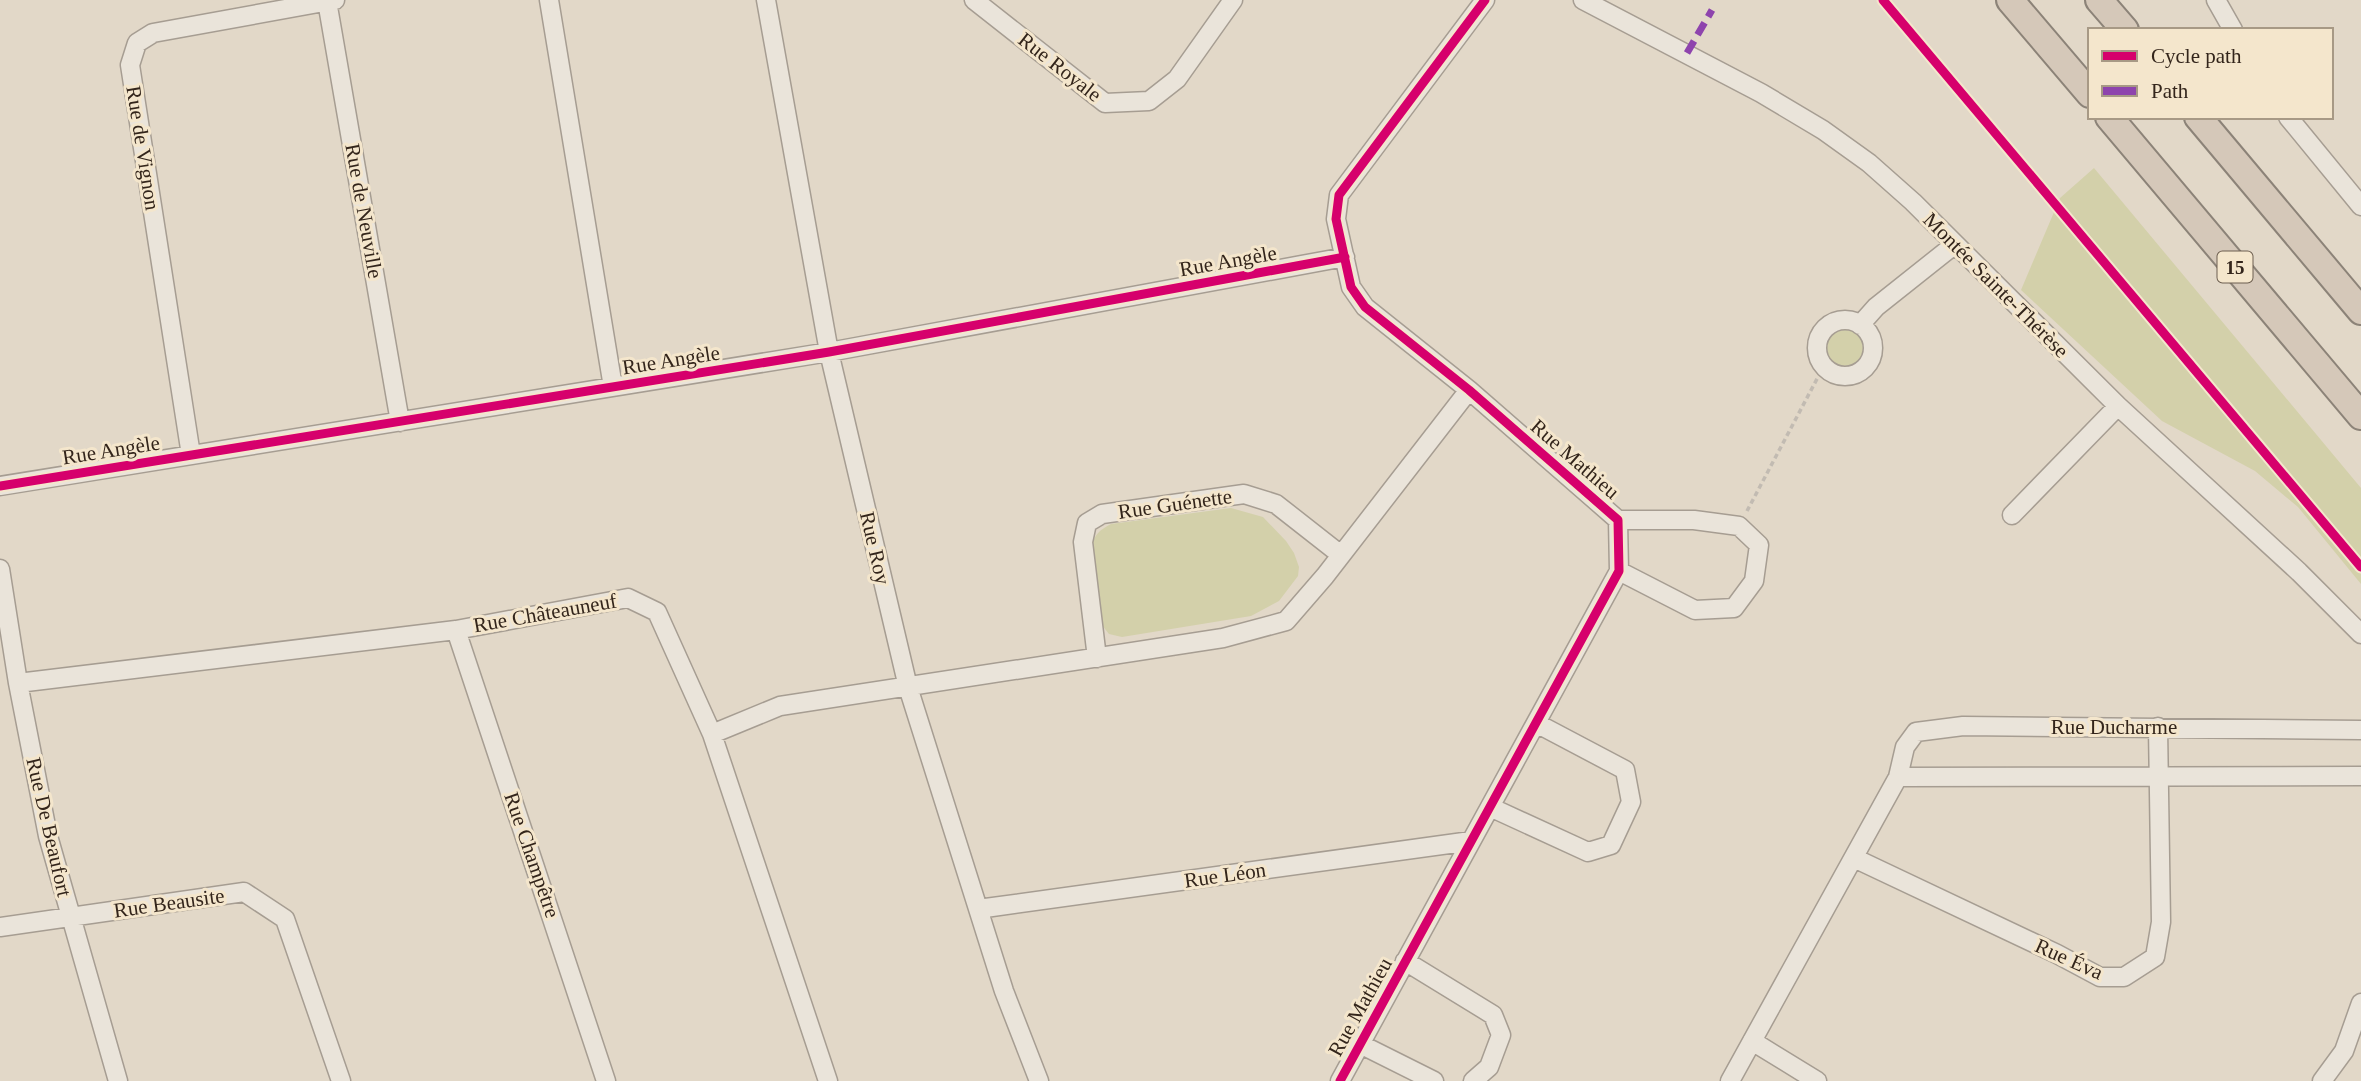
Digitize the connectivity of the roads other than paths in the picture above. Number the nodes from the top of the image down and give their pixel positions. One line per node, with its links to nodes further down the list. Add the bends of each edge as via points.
1 (549, 0): 23 (street)
2 (766, 0): 22 (street, Rue Roy)
3 (974, 0): 4 (street, Rue Royale, via 1105,103 1149,101 1177,79)
4 (1233, 0)
5 (1485, 0): 19 (street, Rue Mathieu, via 1339,195 1336,219)
6 (1583, 0): 18 (street, Montée Sainte-Thérèse, via 1823,130 1882,175)
7 (2010, 0): 13 (highway)
8 (2099, 0): 11 (highway)
9 (2216, 0): 12 (street)
10 (331, 1): 27 (street, Rue de Neuville); 28 (street, Rue de Vignon, via 153,33 137,43 130,65)
11 (2122, 28)
12 (2231, 28)
13 (2088, 92)
14 (2111, 119): 26 (highway, 15)
15 (2200, 119): 20 (highway)
16 (2290, 119): 17 (street)
17 (2361, 206)
18 (1954, 245): 21 (street); 25 (street, Montée Sainte-Thérèse)
19 (1345, 257): 22 (street, Rue Angèle); 24 (street, Rue Mathieu, via 1351,287 1365,307)
20 (2361, 311)
21 (1860, 325)
22 (829, 352): 23 (street, Rue Angèle); 39 (street, Rue Roy)
23 (613, 387): 27 (street, Rue Angèle)
24 (1469, 390): 31 (street, Rue Mathieu); 32 (street)
25 (2118, 406): 30 (street); 36 (street, Montée Sainte-Thérèse)
26 (2361, 416)
27 (400, 422): 28 (street, Rue Angèle)
28 (191, 455): 29 (street, Rue Angèle)
29 (0, 486)
30 (2012, 515)
31 (1618, 520): 34 (street, Rue Mathieu); 34 (street, Rue Mathieu, via 1694,520 1739,526 1759,545 1754,581 1734,608 1695,610)
32 (1341, 555): 37 (street, via 1286,621 1223,638); 37 (street, Rue Guénette, via 1276,505 1244,494 1102,514 1087,523 1083,542)
33 (0, 569): 38 (street, Rue De Beaufort)
34 (1619, 571): 40 (street, Rue Mathieu)
35 (456, 630): 38 (street, Rue Châteauneuf); 43 (street, Rue Châteauneuf, via 628,598 657,612); 59 (street, Rue Champêtre)
36 (2361, 634)
37 (1097, 658): 39 (street)
38 (18, 683): 51 (street, Rue De Beaufort, via 48,836)
39 (908, 687): 43 (street, via 780,706); 50 (street, Rue Roy)
40 (1536, 723): 47 (street, Rue Mathieu); 47 (street, via 1626,770 1631,802 1611,845 1588,852)
41 (2158, 727): 42 (street, Rue Ducharme); 44 (street, Rue Éva); 45 (street, Rue Ducharme, via 1963,726 1916,732 1905,747)
42 (2361, 730)
43 (712, 734): 60 (street, Rue Châteauneuf)
44 (2158, 775): 45 (street); 46 (street); 49 (street, Rue Éva, via 2161,922 2155,957 2124,977 2100,977)
45 (1898, 776): 49 (street, Rue Ducharme)
46 (2361, 776)
47 (1490, 807): 48 (street, Rue Mathieu)
48 (1471, 841): 50 (street, Rue Léon); 53 (street, Rue Mathieu)
49 (1854, 858): 55 (street, Rue Ducharme)
50 (978, 909): 61 (street, Rue Roy)
51 (71, 916): 52 (street, Rue Beausite); 57 (street, Rue De Beaufort); 58 (street, Rue Beausite, via 244,892 285,919)
52 (0, 926)
53 (1405, 961): 56 (street, Rue Mathieu); 64 (street, Rue Mathieu, via 1493,1015 1501,1035 1489,1067)
54 (2361, 1003): 67 (street, via 2344,1051)
55 (1752, 1041): 65 (street, Rue Ducharme); 66 (street)
56 (1360, 1044): 62 (street, Rue Mathieu); 63 (street, Rue Mathieu)
57 (118, 1081)
58 (341, 1081)
59 (606, 1081)
60 (828, 1081)
61 (1039, 1081)
62 (1340, 1081)
63 (1434, 1081)
64 (1473, 1081)
65 (1730, 1081)
66 (1817, 1081)
67 (2322, 1081)

